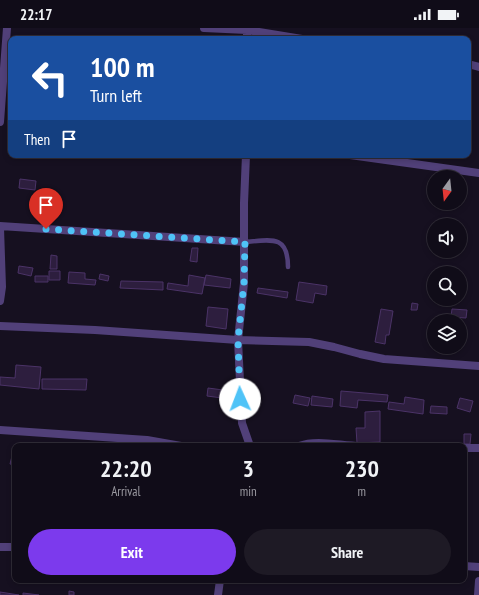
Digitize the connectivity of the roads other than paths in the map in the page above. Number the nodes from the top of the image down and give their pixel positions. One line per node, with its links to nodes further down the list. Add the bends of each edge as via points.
1 (7, 28): 5 (street)
2 (204, 28): 3 (street)
3 (247, 29): 4 (street)
4 (286, 36)
5 (0, 122)
6 (246, 158): 10 (street)
7 (372, 158): 8 (street)
8 (479, 173)
9 (0, 227): 10 (street); 12 (street)
10 (245, 242): 11 (lane, via 280,242 288,255); 14 (street)
11 (288, 267)
12 (0, 302)
13 (0, 326): 14 (street)
14 (238, 340): 15 (street, via 309,342 384,359); 18 (street, via 242,423)
15 (479, 366)
16 (0, 430): 17 (street)
17 (164, 443)
18 (249, 443)
19 (467, 448): 20 (street)
20 (479, 448)
21 (0, 547): 22 (street)
22 (12, 547)
23 (467, 566): 24 (street)
24 (479, 567)
25 (479, 581): 28 (street)
26 (220, 583): 27 (street)
27 (218, 595)
28 (478, 595)

